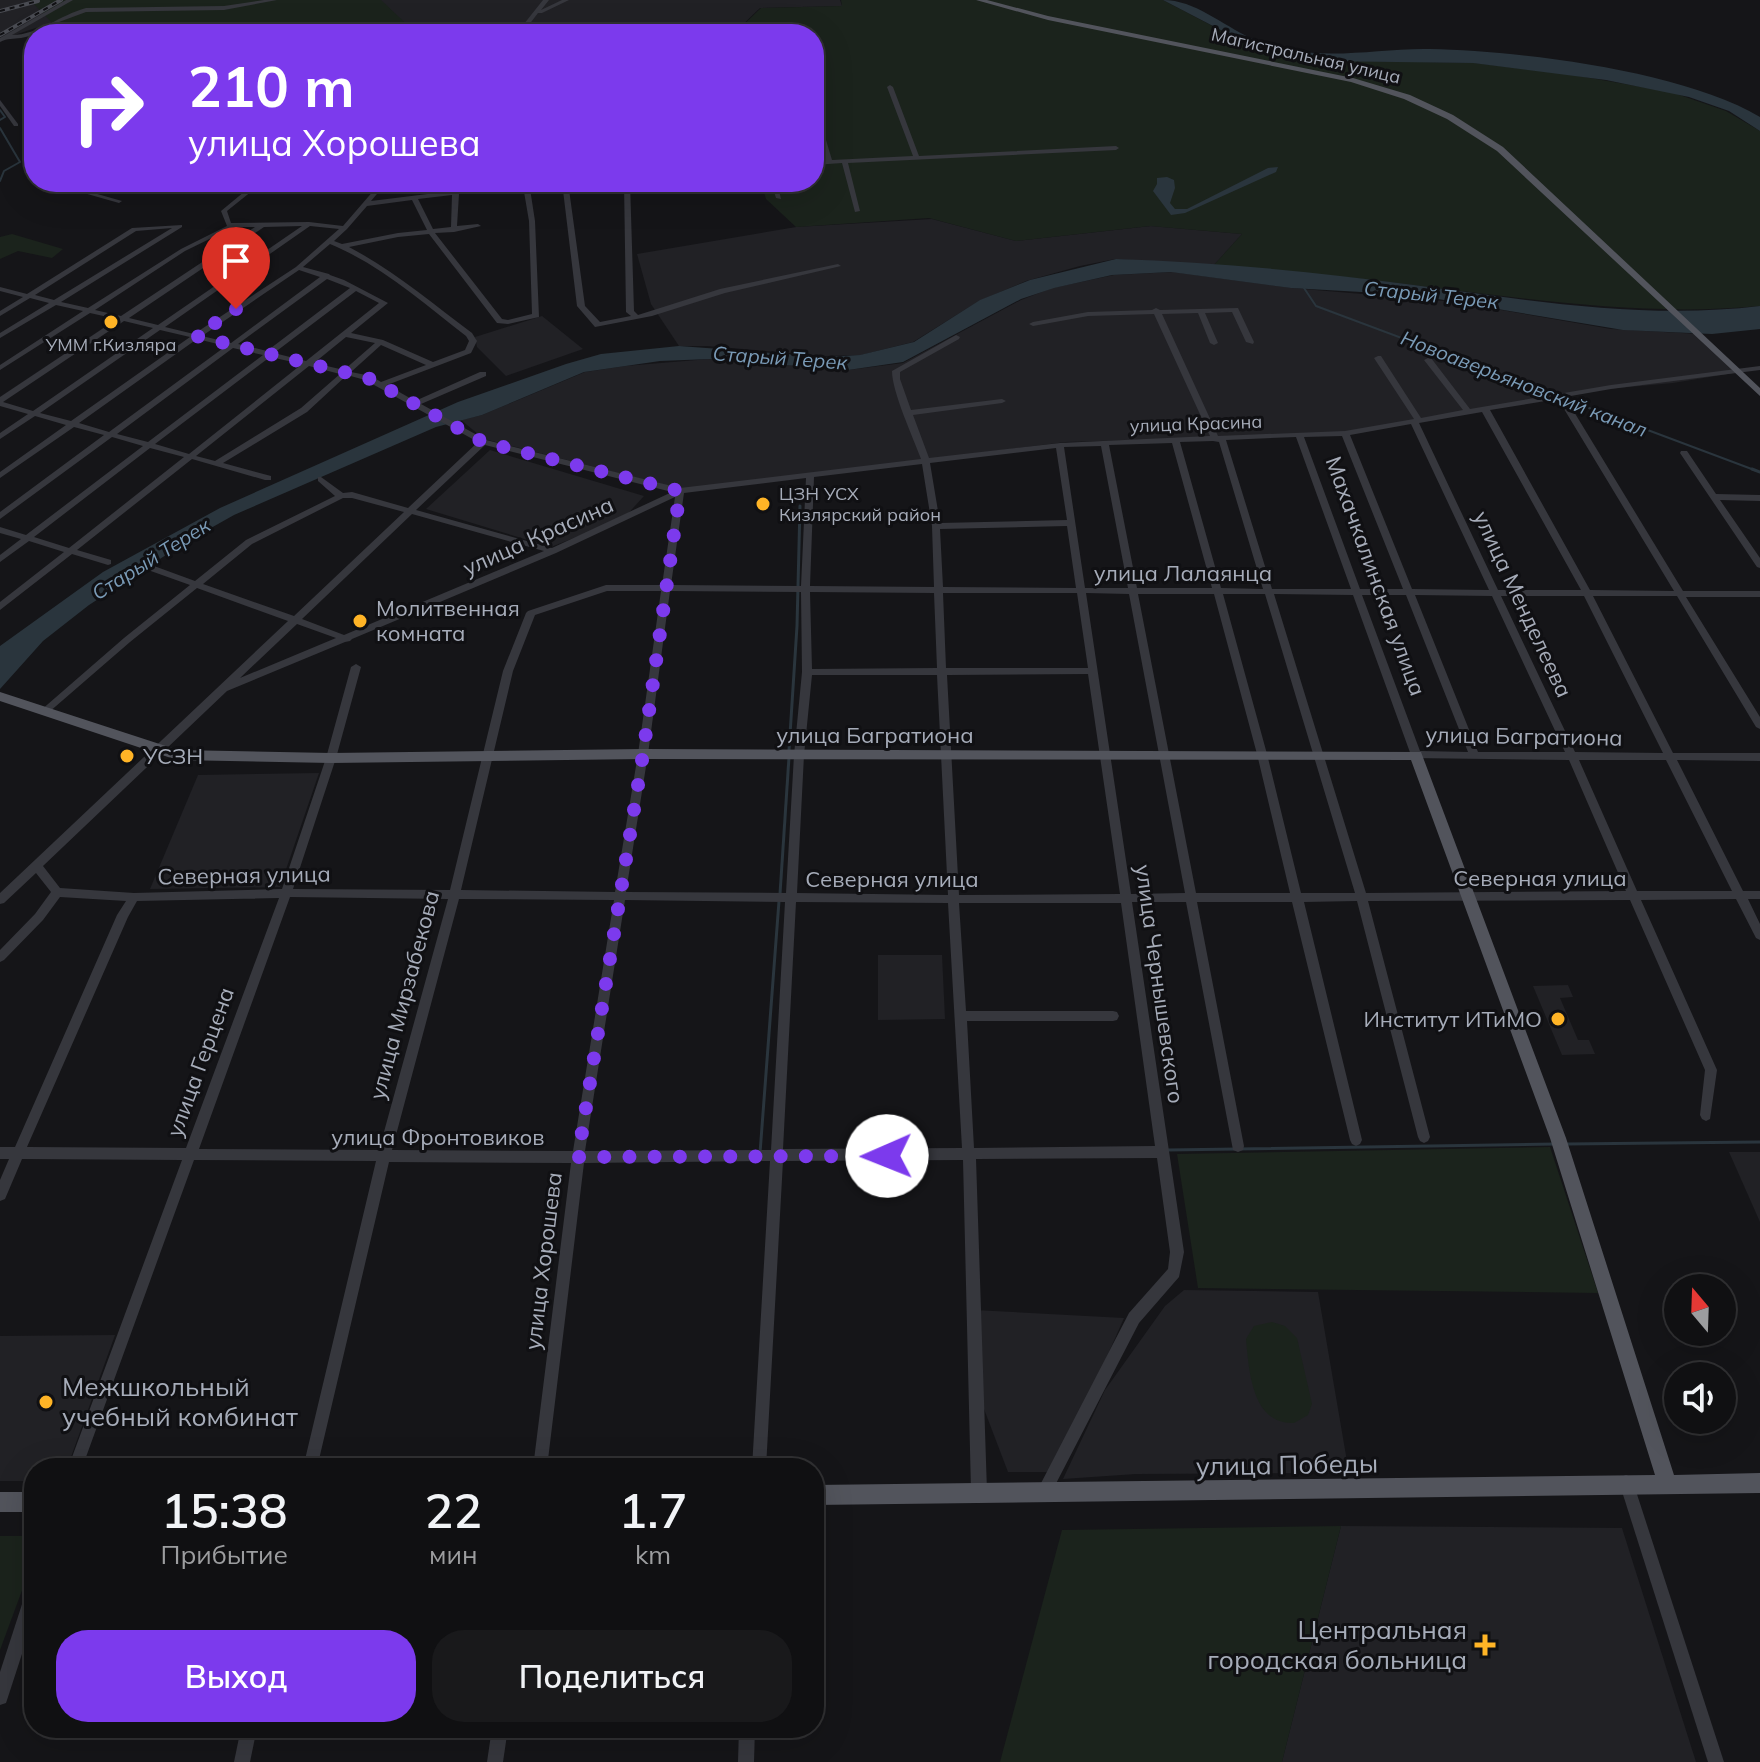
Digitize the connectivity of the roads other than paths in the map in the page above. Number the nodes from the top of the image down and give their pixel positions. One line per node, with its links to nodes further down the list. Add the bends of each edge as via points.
1 (70, 0): 8 (street)
2 (274, 0): 7 (street, via 224,8 86,10)
3 (546, 0): 6 (street)
4 (566, 0): 6 (street)
5 (979, 0): 78 (main road, Магистральная улица, via 1323,72 1424,104 1500,149)
6 (536, 15): 11 (street)
7 (56, 21): 9 (street); 10 (street)
8 (30, 24)
9 (51, 24)
10 (58, 24)
11 (528, 24)
12 (24, 27): 14 (street)
13 (24, 36): 14 (street)
14 (8, 37): 15 (street)
15 (0, 40)
16 (890, 87): 21 (street)
17 (0, 102): 18 (street)
18 (16, 125)
19 (824, 145): 24 (street)
20 (1116, 148): 21 (street)
21 (917, 158): 22 (street)
22 (844, 161): 24 (street); 38 (street)
23 (824, 162): 24 (street)
24 (829, 162)
25 (85, 192): 36 (street)
26 (246, 192): 41 (street, via 224,211)
27 (376, 192): 37 (street)
28 (468, 192): 33 (street)
29 (527, 192): 45 (street, via 536,315 500,321)
30 (566, 192): 59 (street, via 581,306 598,325)
31 (627, 192): 59 (street, via 630,312)
32 (777, 192): 34 (street)
33 (455, 194): 35 (street); 44 (street)
34 (779, 198)
35 (415, 199): 37 (street); 45 (street)
36 (119, 201)
37 (366, 204): 43 (street)
38 (857, 211)
39 (265, 223): 40 (street); 41 (street); 60 (street)
40 (309, 224): 43 (street); 62 (street)
41 (233, 225): 55 (street)
42 (478, 226): 44 (street)
43 (345, 228): 46 (street)
44 (454, 230): 45 (street)
45 (431, 232): 47 (street)
46 (330, 242): 47 (street); 49 (street)
47 (344, 246): 75 (street, via 469,335 473,341 468,351)
48 (838, 266): 59 (street, via 723,291)
49 (298, 268): 50 (street); 65 (street)
50 (327, 275): 51 (street); 70 (street)
51 (355, 288): 63 (street, via 384,303); 71 (street)
52 (1, 290): 53 (street)
53 (30, 295): 54 (street); 54 (street, via 134,229 180,226); 58 (street)
54 (54, 302): 55 (street); 64 (street)
55 (88, 310): 60 (street); 76 (street)
56 (1156, 310): 57 (street); 61 (street); 97 (street)
57 (1200, 310): 68 (street, via 1235,310); 69 (street)
58 (0, 314)
59 (637, 317)
60 (123, 319): 62 (street); 85 (street)
61 (1033, 324)
62 (160, 327): 65 (street); 89 (street)
63 (345, 334): 67 (street); 74 (street)
64 (0, 336)
65 (196, 336): 70 (street); 92 (street)
66 (956, 337): 90 (street, via 896,371)
67 (380, 342): 75 (street); 79 (street)
68 (1250, 342)
69 (1214, 343)
70 (231, 345): 71 (street); 94 (street)
71 (268, 355): 74 (street); 101 (street)
72 (1378, 358): 91 (street)
73 (1428, 360): 88 (street)
74 (305, 363): 79 (street); 104 (street)
75 (433, 365): 81 (street)
76 (0, 368)
77 (1760, 368): 78 (street, улица Красина)
78 (1736, 371): 82 (main road, Магистральная улица); 83 (street, улица Красина)
79 (347, 374): 81 (street); 106 (street, via 304,410)
80 (483, 374): 86 (street)
81 (383, 384): 86 (street)
82 (1760, 393)
83 (1560, 396): 87 (street, улица Красина); 142 (street)
84 (1002, 401): 90 (street)
85 (0, 403): 89 (street)
86 (419, 406): 99 (street)
87 (1485, 409): 88 (street, улица Красина); 141 (street)
88 (1468, 412): 91 (street, улица Красина)
89 (33, 413): 92 (street); 95 (street)
90 (907, 413): 105 (street)
91 (1417, 422): 93 (street, улица Красина); 140 (street, улица Менделеева)
92 (72, 424): 94 (street); 108 (street)
93 (1345, 433): 96 (street, улица Красина); 139 (street)
94 (109, 435): 101 (street); 116 (street)
95 (0, 437)
96 (1300, 437): 97 (street, улица Красина); 138 (street, Махачкалинская улица)
97 (1219, 439): 98 (street, улица Красина); 137 (street)
98 (1176, 441): 100 (street, улица Красина); 136 (street)
99 (483, 442): 111 (street); 115 (street)
100 (1105, 443): 102 (street, улица Красина); 135 (street)
101 (147, 444): 104 (street); 120 (street)
102 (1060, 445): 105 (street, улица Красина); 117 (street, улица Чернышевского)
103 (1684, 453): 113 (street)
104 (188, 456): 106 (street); 123 (street)
105 (925, 459): 107 (street, улица Красина); 118 (street)
106 (216, 464): 109 (street)
107 (810, 474): 111 (street, улица Красина); 132 (street)
108 (0, 476)
109 (268, 478)
110 (321, 479): 112 (street)
111 (680, 491): 124 (street, улица Красина); 131 (street, улица Хорошева)
112 (341, 496): 115 (street); 129 (street, via 249,542)
113 (1715, 497): 114 (street); 121 (street)
114 (1760, 498)
115 (408, 511): 124 (street); 145 (street)
116 (0, 516)
117 (1072, 523): 118 (street); 134 (street, улица Чернышевского)
118 (936, 526): 133 (street)
119 (0, 530): 120 (street)
120 (28, 538): 123 (street); 125 (street)
121 (1746, 543): 122 (street); 127 (street)
122 (1760, 543)
123 (70, 551): 126 (street); 144 (street)
124 (553, 551): 146 (street, улица Красина)
125 (0, 559)
126 (108, 562)
127 (1760, 565)
128 (151, 568): 129 (street)
129 (198, 585): 145 (street); 153 (street)
130 (606, 588): 131 (street, улица Лалаянца); 164 (street, улица Мирзабекова, via 531,613 508,671)
131 (668, 589): 132 (street, улица Лалаянца); 156 (street, улица Хорошева)
132 (805, 589): 133 (street, улица Лалаянца); 150 (street)
133 (940, 590): 134 (street, улица Лалаянца); 148 (street)
134 (1082, 591): 135 (street, улица Лалаянца); 149 (street, улица Чернышевского)
135 (1133, 591): 136 (street, улица Лалаянца); 157 (street)
136 (1216, 591): 137 (street, улица Лалаянца); 158 (street)
137 (1268, 592): 138 (street, улица Лалаянца); 161 (street)
138 (1357, 592): 139 (street, улица Лалаянца); 162 (street, Махачкалинская улица)
139 (1408, 592): 140 (street, улица Лалаянца); 163 (street)
140 (1495, 593): 141 (street, улица Лалаянца); 169 (street, улица Менделеева)
141 (1587, 593): 142 (street, улица Лалаянца); 166 (street)
142 (1682, 593): 143 (street, улица Лалаянца); 154 (street)
143 (1760, 594)
144 (0, 607)
145 (294, 619): 146 (street); 151 (street)
146 (347, 639): 151 (street, улица Красина)
147 (356, 667): 168 (street, улица Герцена)
148 (942, 670): 149 (street); 150 (street); 165 (street)
149 (1094, 671): 160 (street, улица Чернышевского)
150 (807, 672): 159 (street)
151 (225, 688): 155 (street)
152 (2, 699): 153 (main road, улица Багратиона)
153 (45, 711): 155 (main road, улица Багратиона)
154 (1760, 725)
155 (160, 749): 168 (main road, улица Багратиона, via 177,755); 170 (street)
156 (643, 754): 159 (main road, улица Багратиона); 164 (main road, улица Багратиона); 173 (street, улица Хорошева)
157 (1166, 754): 158 (main road, улица Багратиона); 160 (main road, улица Багратиона); 181 (street)
158 (1262, 754): 161 (main road, улица Багратиона); 182 (street)
159 (799, 755): 165 (main road, улица Багратиона); 179 (street)
160 (1107, 755): 165 (main road, улица Багратиона); 180 (street, улица Чернышевского)
161 (1317, 755): 162 (main road, улица Багратиона); 183 (street)
162 (1416, 755): 163 (street, улица Багратиона); 184 (main road, Махачкалинская улица)
163 (1475, 756): 169 (street, улица Багратиона)
164 (486, 757): 168 (main road, улица Багратиона); 175 (street, улица Мирзабекова)
165 (945, 757): 185 (street)
166 (1672, 757): 167 (street, улица Багратиона); 169 (street, улица Багратиона); 176 (street)
167 (1760, 757)
168 (331, 758): 172 (street, улица Герцена)
169 (1573, 758): 178 (street, улица Менделеева)
170 (37, 866): 171 (street); 186 (street)
171 (57, 892): 177 (street, Северная улица); 188 (street)
172 (286, 893): 175 (street, Северная улица); 177 (street, Северная улица); 201 (street, улица Герцена)
173 (621, 895): 175 (street, Северная улица); 179 (street, Северная улица); 202 (street, улица Хорошева)
174 (1760, 895): 176 (street, Северная улица)
175 (454, 896): 200 (street, улица Мирзабекова)
176 (1740, 896): 178 (street, Северная улица); 187 (street)
177 (134, 897): 198 (street)
178 (1636, 897): 184 (street, Северная улица); 191 (street, улица Менделеева, via 1711,1070)
179 (793, 898): 185 (street, Северная улица); 199 (street)
180 (1128, 898): 181 (street, Северная улица); 185 (street, Северная улица); 196 (street, улица Чернышевского)
181 (1193, 898): 182 (street, Северная улица); 194 (street)
182 (1296, 898): 183 (street, Северная улица); 193 (street)
183 (1362, 898): 184 (street, Северная улица); 192 (street)
184 (1468, 898): 210 (main road, Махачкалинская улица, via 1560,1144)
185 (955, 899): 189 (street)
186 (0, 900)
187 (1760, 935)
188 (0, 957)
189 (961, 1016): 190 (street); 195 (street)
190 (1113, 1016)
191 (1706, 1115)
192 (1424, 1137)
193 (1356, 1140)
194 (1238, 1146)
195 (969, 1151): 196 (street, улица Фронтовиков); 199 (street, улица Фронтовиков); 211 (street)
196 (1163, 1152): 212 (street, улица Чернышевского, via 1177,1252 1174,1272 1134,1318)
197 (0, 1153): 198 (street, улица Фронтовиков)
198 (17, 1153): 201 (street, улица Фронтовиков); 203 (street)
199 (777, 1153): 202 (street, улица Фронтовиков); 207 (street)
200 (384, 1156): 201 (street, улица Фронтовиков); 202 (street, улица Фронтовиков); 205 (street, улица Мирзабекова)
201 (189, 1157): 204 (street, улица Герцена)
202 (578, 1157): 206 (street, улица Хорошева)
203 (0, 1195)
204 (79, 1458)
205 (312, 1458)
206 (541, 1458)
207 (760, 1458)
208 (1760, 1481): 210 (main road, улица Победы)
209 (1626, 1483): 210 (main road, улица Победы); 212 (main road, улица Победы); 225 (street)
210 (1668, 1483)
211 (979, 1491): 212 (main road, улица Победы); 213 (main road, улица Победы)
212 (1044, 1493): 214 (main road, улица Победы)
213 (824, 1494)
214 (824, 1494)
215 (0, 1501): 216 (main road)
216 (24, 1501)
217 (24, 1623): 218 (street)
218 (0, 1697)
219 (247, 1738): 222 (street)
220 (499, 1738): 223 (street)
221 (747, 1738): 224 (street)
222 (242, 1762)
223 (495, 1762)
224 (746, 1762)
225 (1716, 1762)

